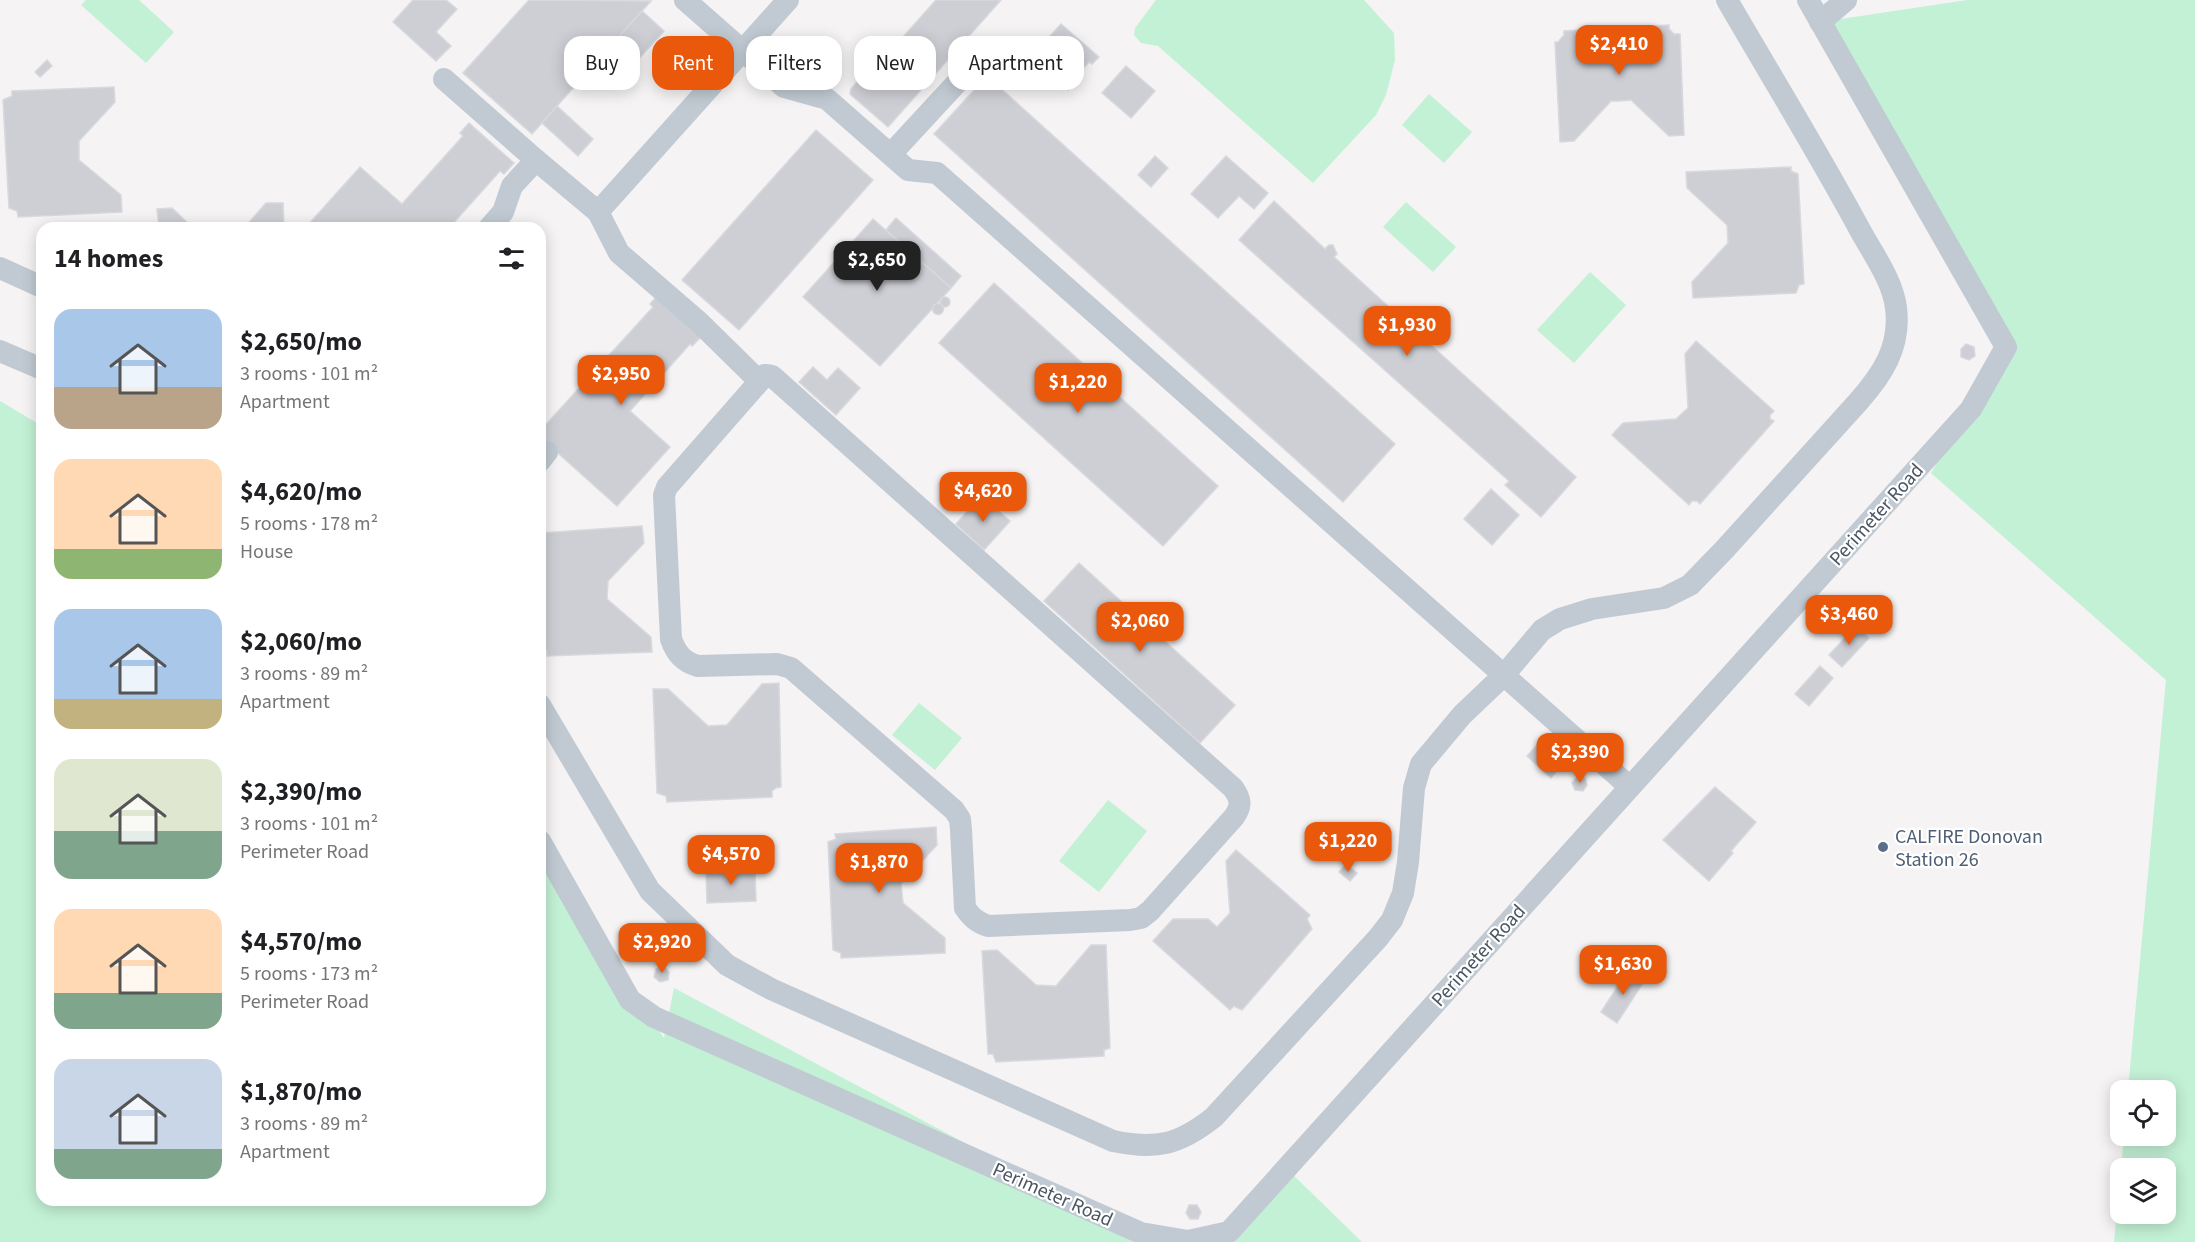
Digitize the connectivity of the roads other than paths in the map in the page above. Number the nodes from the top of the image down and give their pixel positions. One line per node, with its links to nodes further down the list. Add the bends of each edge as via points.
1 (685, 0): 7 (street)
2 (788, 0): 7 (street)
3 (1726, 0): 19 (street, via 1892,289 1897,326 1888,362 1858,402 1690,585 1664,598 1592,609 1560,620 1542,630)
4 (1808, 0): 6 (street, Perimeter Road)
5 (1846, 0): 6 (street)
6 (1821, 21): 21 (street, Perimeter Road, via 2006,347 1971,409)
7 (742, 50): 10 (street, via 784,87 827,99); 12 (street)
8 (444, 79): 11 (street)
9 (950, 90): 10 (street)
10 (891, 154): 19 (street, via 908,170 937,173)
11 (536, 160): 12 (street); 13 (street, via 512,186 503,212)
12 (598, 212): 18 (street, via 619,253 699,322)
13 (494, 222)
14 (0, 268): 15 (street)
15 (36, 284)
16 (0, 351): 17 (street)
17 (36, 366)
18 (759, 381): 18 (street, via 765,375 772,376 1233,788 1240,798 1240,808 1141,918 988,926 979,923 965,908 962,830 954,810 791,668 777,664 698,666 675,650 671,639 664,495)
19 (1504, 675): 20 (street, via 1462,715 1422,764 1414,788 1403,893 1392,920 1214,1117 1194,1133 1155,1146 1113,1141 771,989 727,965 650,891); 21 (street)
20 (546, 715)
21 (1630, 787): 23 (street, Perimeter Road)
22 (546, 852): 24 (street, Perimeter Road, via 630,1000 654,1017 1141,1233)
23 (1234, 1237): 24 (street, Perimeter Road)
24 (1188, 1242)

